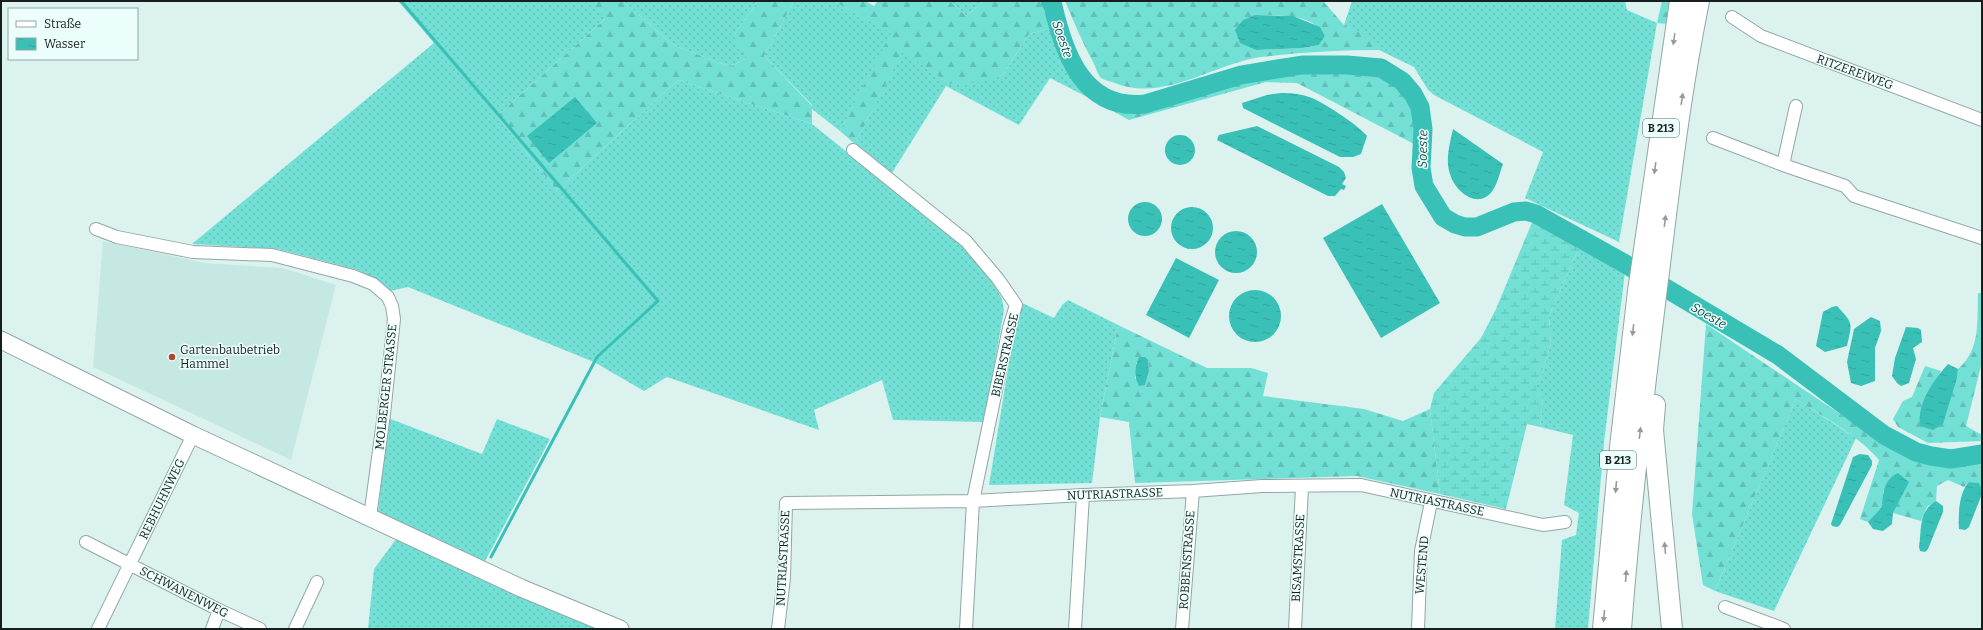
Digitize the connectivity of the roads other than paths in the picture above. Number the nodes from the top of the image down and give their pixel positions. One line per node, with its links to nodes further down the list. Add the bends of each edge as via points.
1 (1680, 1): 11 (highway, B 213, one-way to 11)
2 (1699, 1): 11 (highway, B 213, one-way to 2, via 1676,138)
3 (1732, 17): 5 (street, RITZEREIWEG, via 1761,36)
4 (1796, 106): 8 (street)
5 (1982, 120)
6 (1713, 138): 8 (street)
7 (853, 150): 18 (street, BIBERSTRASSE, via 966,241 1016,305)
8 (1783, 165): 10 (street, via 1845,186 1854,196)
9 (96, 229): 20 (street, MOLBERGER STRASSE, via 117,237 193,252 272,256 353,276 373,284 388,297 394,320)
10 (1982, 238)
11 (1651, 258): 12 (highway, B 213)
12 (1647, 293): 38 (highway, B 213, one-way to 38, via 1619,456); 39 (highway, B 213, one-way to 12, via 1637,454); 40 (highway, B 213, one-way to 12, via 1654,430 1661,312)
13 (1, 340): 14 (main road)
14 (193, 435): 20 (main road); 23 (street, REBHUHNWEG)
15 (1302, 487): 16 (street, NUTRIASTRASSE, via 1262,486); 19 (street, NUTRIASTRASSE, via 1361,485); 36 (street, BISAMSTRASSE)
16 (1193, 491): 17 (street, NUTRIASTRASSE); 35 (street, ROBBENSTRASSE)
17 (1084, 495): 18 (street, NUTRIASTRASSE); 34 (street)
18 (973, 501): 32 (street, NUTRIASTRASSE, via 786,503 784,578); 33 (street, BIBERSTRASSE)
19 (1431, 502): 21 (street, NUTRIASTRASSE, via 1543,525); 37 (street, WESTEND, via 1421,551)
20 (370, 517): 31 (main road, via 521,588)
21 (1565, 522)
22 (86, 542): 23 (street)
23 (130, 564): 26 (street, SCHWANENWEG); 27 (street, REBHUHNWEG)
24 (317, 582): 30 (street)
25 (1725, 607): 41 (street)
26 (219, 610): 28 (street); 29 (street, SCHWANENWEG)
27 (98, 629)
28 (212, 629)
29 (260, 629)
30 (295, 629)
31 (620, 629)
32 (778, 629)
33 (966, 629)
34 (1075, 629)
35 (1182, 629)
36 (1295, 629)
37 (1418, 629)
38 (1603, 629)
39 (1621, 629)
40 (1672, 629)
41 (1784, 629)

